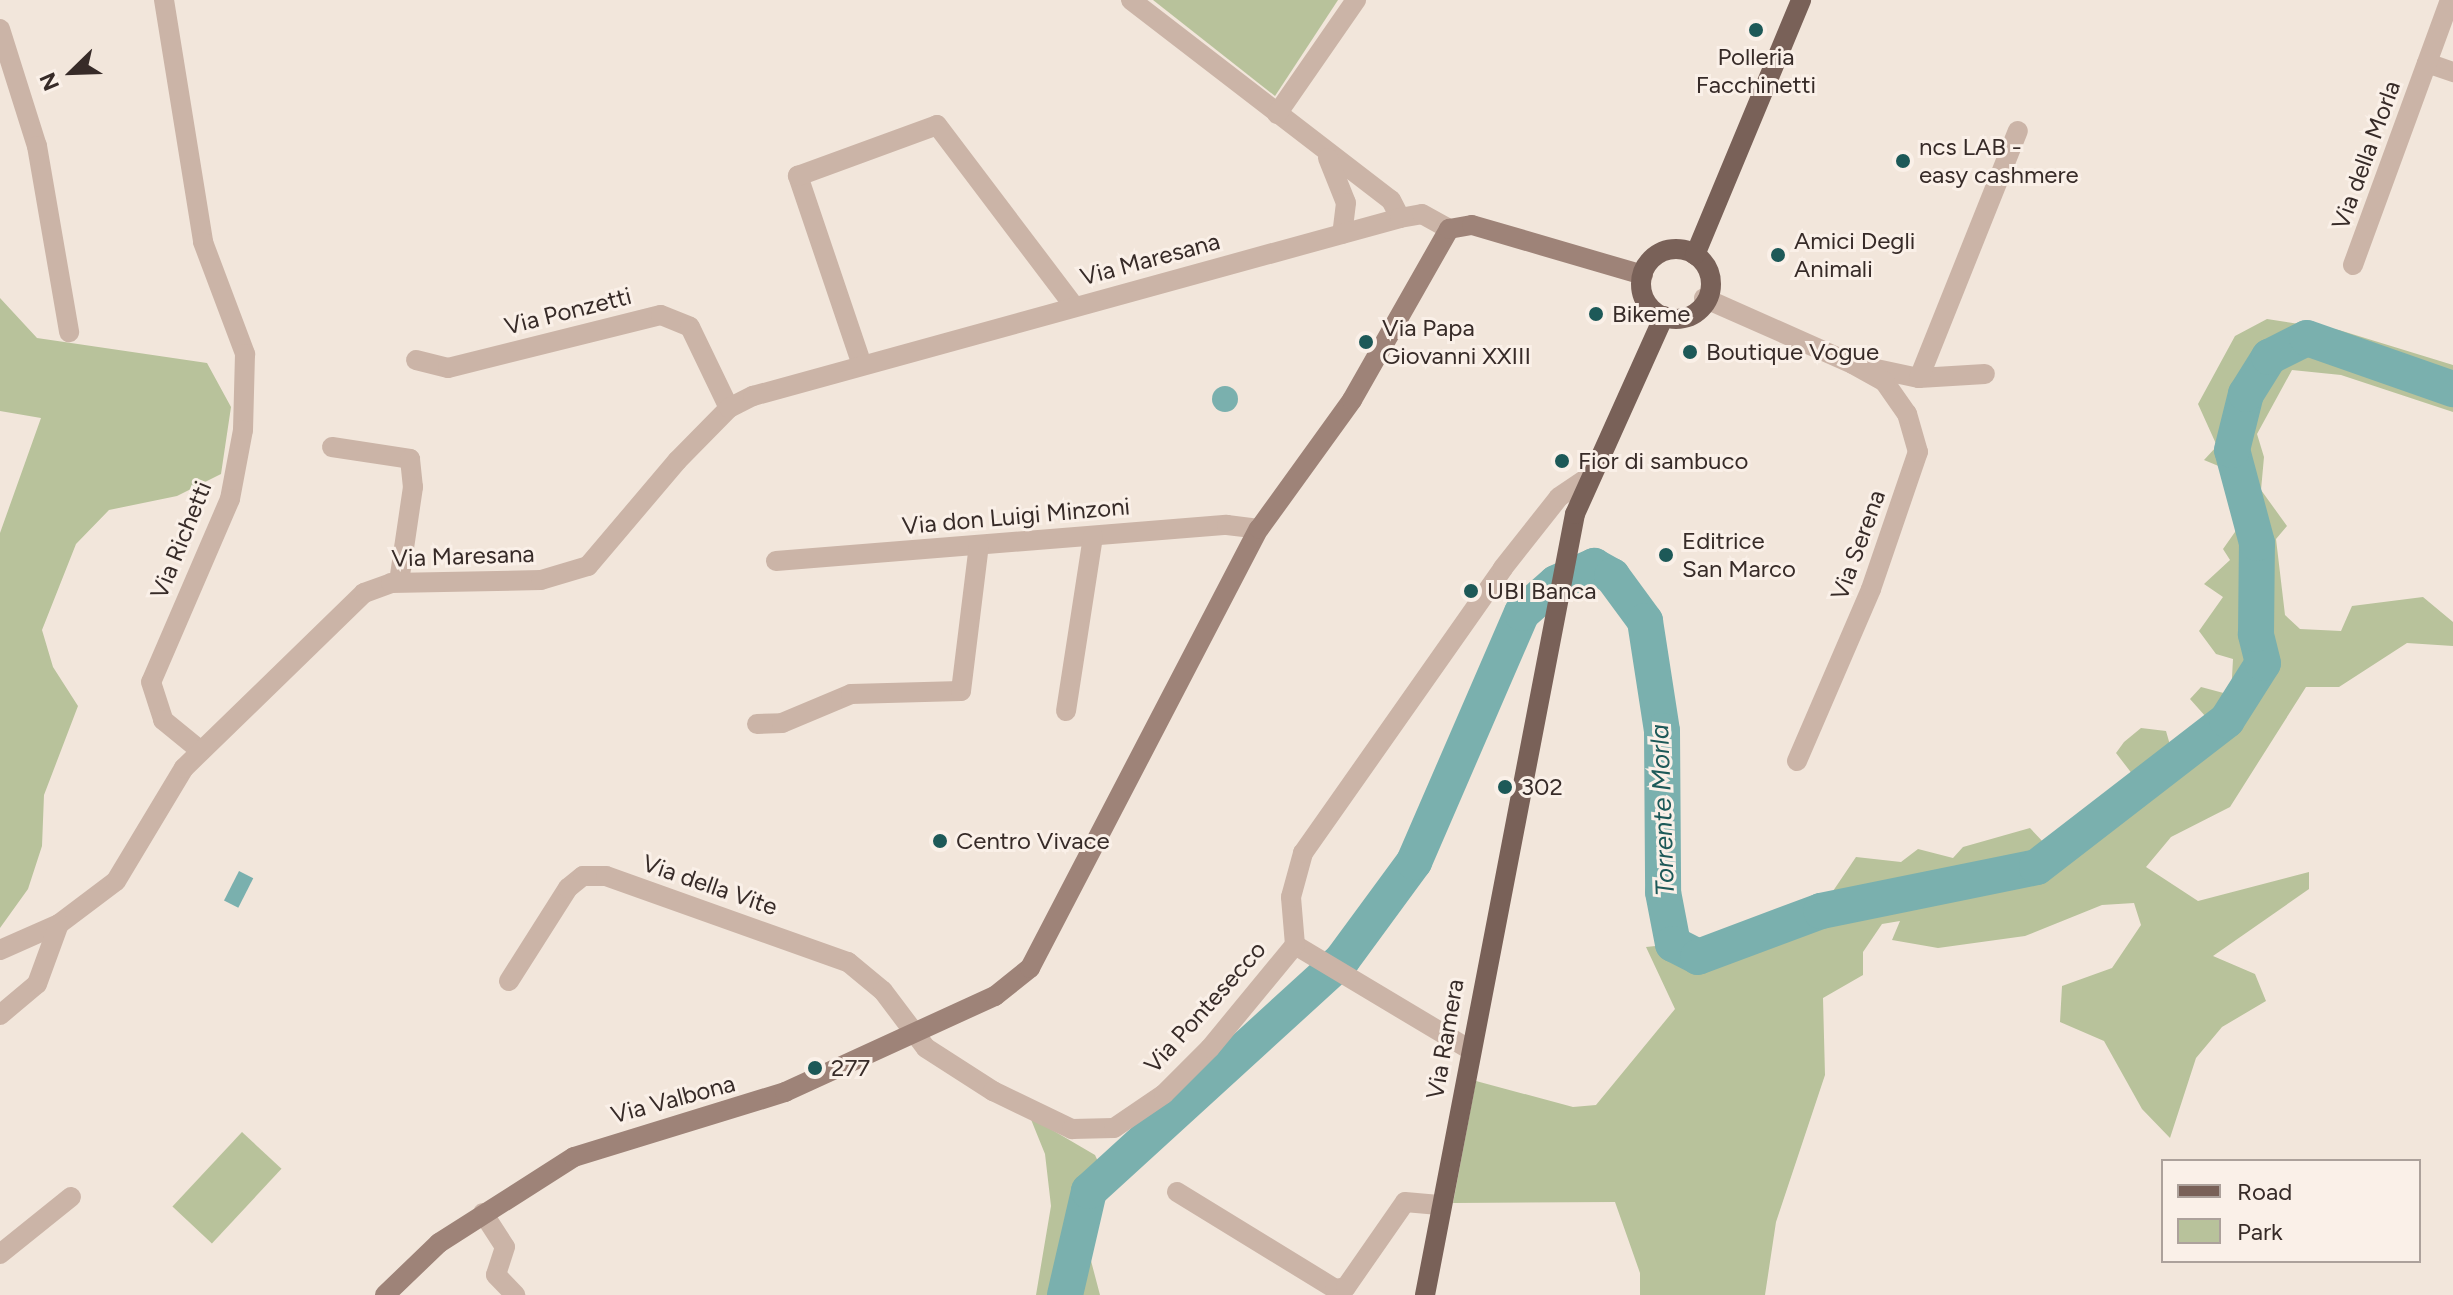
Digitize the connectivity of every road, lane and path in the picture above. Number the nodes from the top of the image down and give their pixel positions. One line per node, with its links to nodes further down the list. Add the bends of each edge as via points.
1 (164, 0): 39 (street, Via Richetti, via 206,256 245,354 243,430 230,499 151,682 163,720)
2 (1131, 0): 9 (street)
3 (1356, 0): 9 (street)
4 (1801, 0): 17 (main road)
5 (2450, 0): 7 (street, Via della Morla)
6 (0, 29): 23 (street, via 37,146)
7 (2427, 63): 8 (street, Via della Morla); 18 (street, Via della Morla)
8 (2453, 72)
9 (1277, 114): 11 (street)
10 (2018, 131): 28 (street)
11 (1324, 151): 12 (street); 13 (street, via 1391,200)
12 (1346, 203): 14 (street); 16 (street)
13 (1400, 218): 14 (street, Via Maresana); 15 (street, Via Maresana, via 1422,214)
14 (1365, 227): 16 (street, Via Maresana)
15 (1449, 229): 19 (street, via 1472,225); 32 (street, Via Valbona, via 1352,400)
16 (1342, 234): 21 (street, Via Maresana)
17 (1695, 255): 19 (main road, via 1663,251); 20 (main road, via 1711,277)
18 (2353, 265)
19 (1643, 275): 22 (main road, via 1647,302)
20 (1705, 299): 22 (main road, via 1694,314); 25 (street)
21 (1074, 306): 26 (street, Via Maresana); 26 (street, via 937,125 798,176)
22 (1664, 316): 31 (main road, Via Pontesecco)
23 (69, 332)
24 (416, 360): 29 (street, Via Ponzetti, via 448,368 661,315 690,327)
25 (1853, 364): 28 (street); 40 (street, Via Serena, via 1885,382 1907,414 1918,452 1871,589)
26 (862, 365): 29 (street, Via Maresana)
27 (1985, 374): 28 (street)
28 (1919, 378)
29 (729, 408): 36 (street, Via Maresana, via 588,566 541,580)
30 (332, 447): 36 (street, via 410,459 413,487)
31 (1587, 478): 41 (main road, Via Pontesecco, via 1566,548); 43 (street, Via Pontesecco, via 1559,497 1503,568 1303,853 1291,897)
32 (1259, 529): 33 (street, Via don Luigi Minzoni); 47 (street, Via Valbona, via 1030,968 995,996)
33 (1093, 536): 34 (street, Via don Luigi Minzoni); 37 (street)
34 (979, 545): 35 (street, Via don Luigi Minzoni); 38 (street, via 961,691 851,694 782,723)
35 (776, 561)
36 (399, 582): 39 (street, Via Maresana, via 373,588 330,621)
37 (1066, 711)
38 (757, 724)
39 (201, 751): 42 (street, Via Maresana, via 162,796 116,881)
40 (1797, 761)
41 (1518, 792): 48 (main road, Via Ramera)
42 (59, 924): 44 (street, Via Maresana); 46 (street, via 37,984)
43 (1295, 945): 47 (street, Via Pontesecco, via 1164,1094 1102,1131 1072,1129 993,1091); 48 (street, via 1342,979)
44 (0, 950)
45 (509, 981): 47 (street, Via della Vite, via 568,888 592,874 848,962 883,991)
46 (0, 1015)
47 (911, 1034): 52 (street, Via Valbona, via 751,1105 654,1127 574,1157)
48 (1469, 1049): 51 (main road, Via Ramera)
49 (1177, 1192): 51 (street, via 1335,1289 1346,1287 1405,1202)
50 (71, 1197): 53 (street)
51 (1442, 1205): 56 (main road, Via Ramera)
52 (483, 1213): 54 (street, Via Valbona); 55 (street, via 505,1247 496,1275)
53 (0, 1254)
54 (385, 1295)
55 (515, 1295)
56 (1425, 1295)

